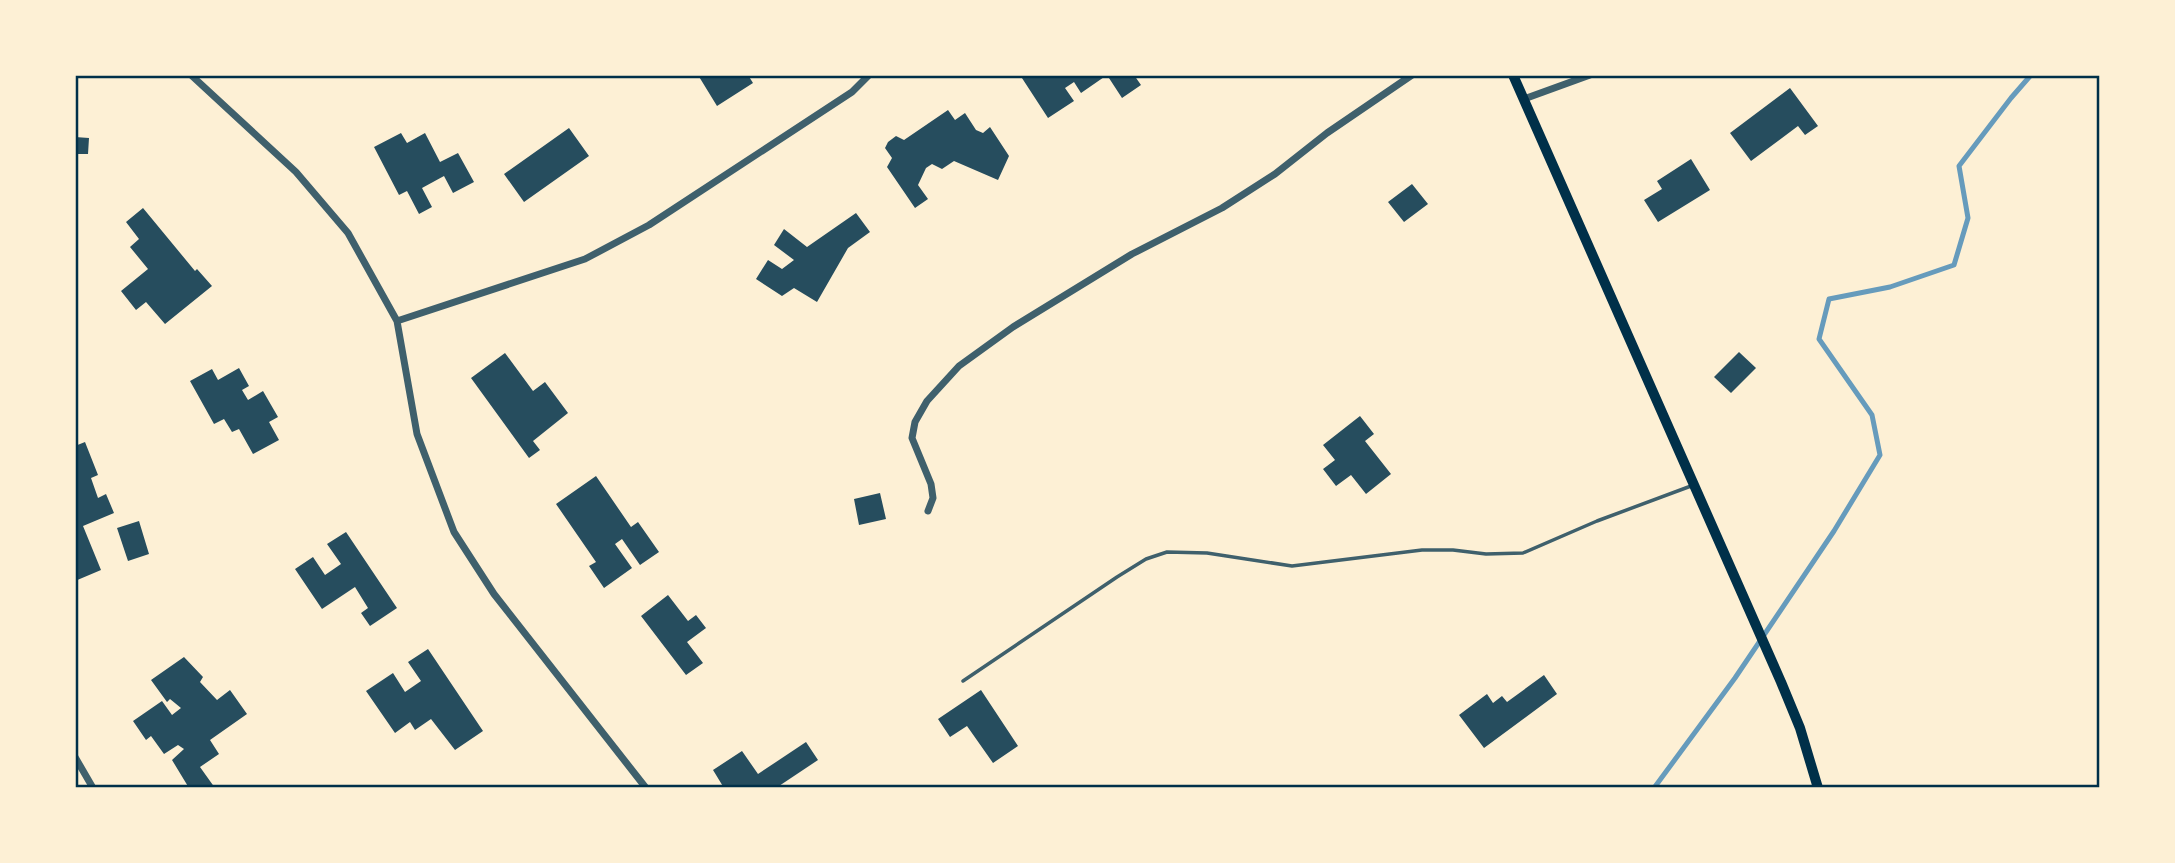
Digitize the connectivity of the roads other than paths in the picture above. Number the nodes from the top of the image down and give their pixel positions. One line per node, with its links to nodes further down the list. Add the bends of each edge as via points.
1 (191, 75): 7 (street, via 296,172 348,233)
2 (870, 75): 7 (street, via 852,92 586,260)
3 (1412, 75): 9 (street, via 1265,181 1132,254 959,366 927,401 915,422 912,438 931,484 933,498)
4 (1513, 75): 6 (main road)
5 (1590, 75): 6 (street)
6 (1524, 99): 8 (main road)
7 (397, 321): 13 (street, via 417,433 454,532 494,594)
8 (1693, 485): 10 (lane, via 1523,553 1422,550 1292,566 1167,552 1117,577); 14 (main road, via 1800,728)
9 (928, 511)
10 (963, 681)
11 (75, 757): 12 (street)
12 (93, 788)
13 (646, 788)
14 (1818, 788)

